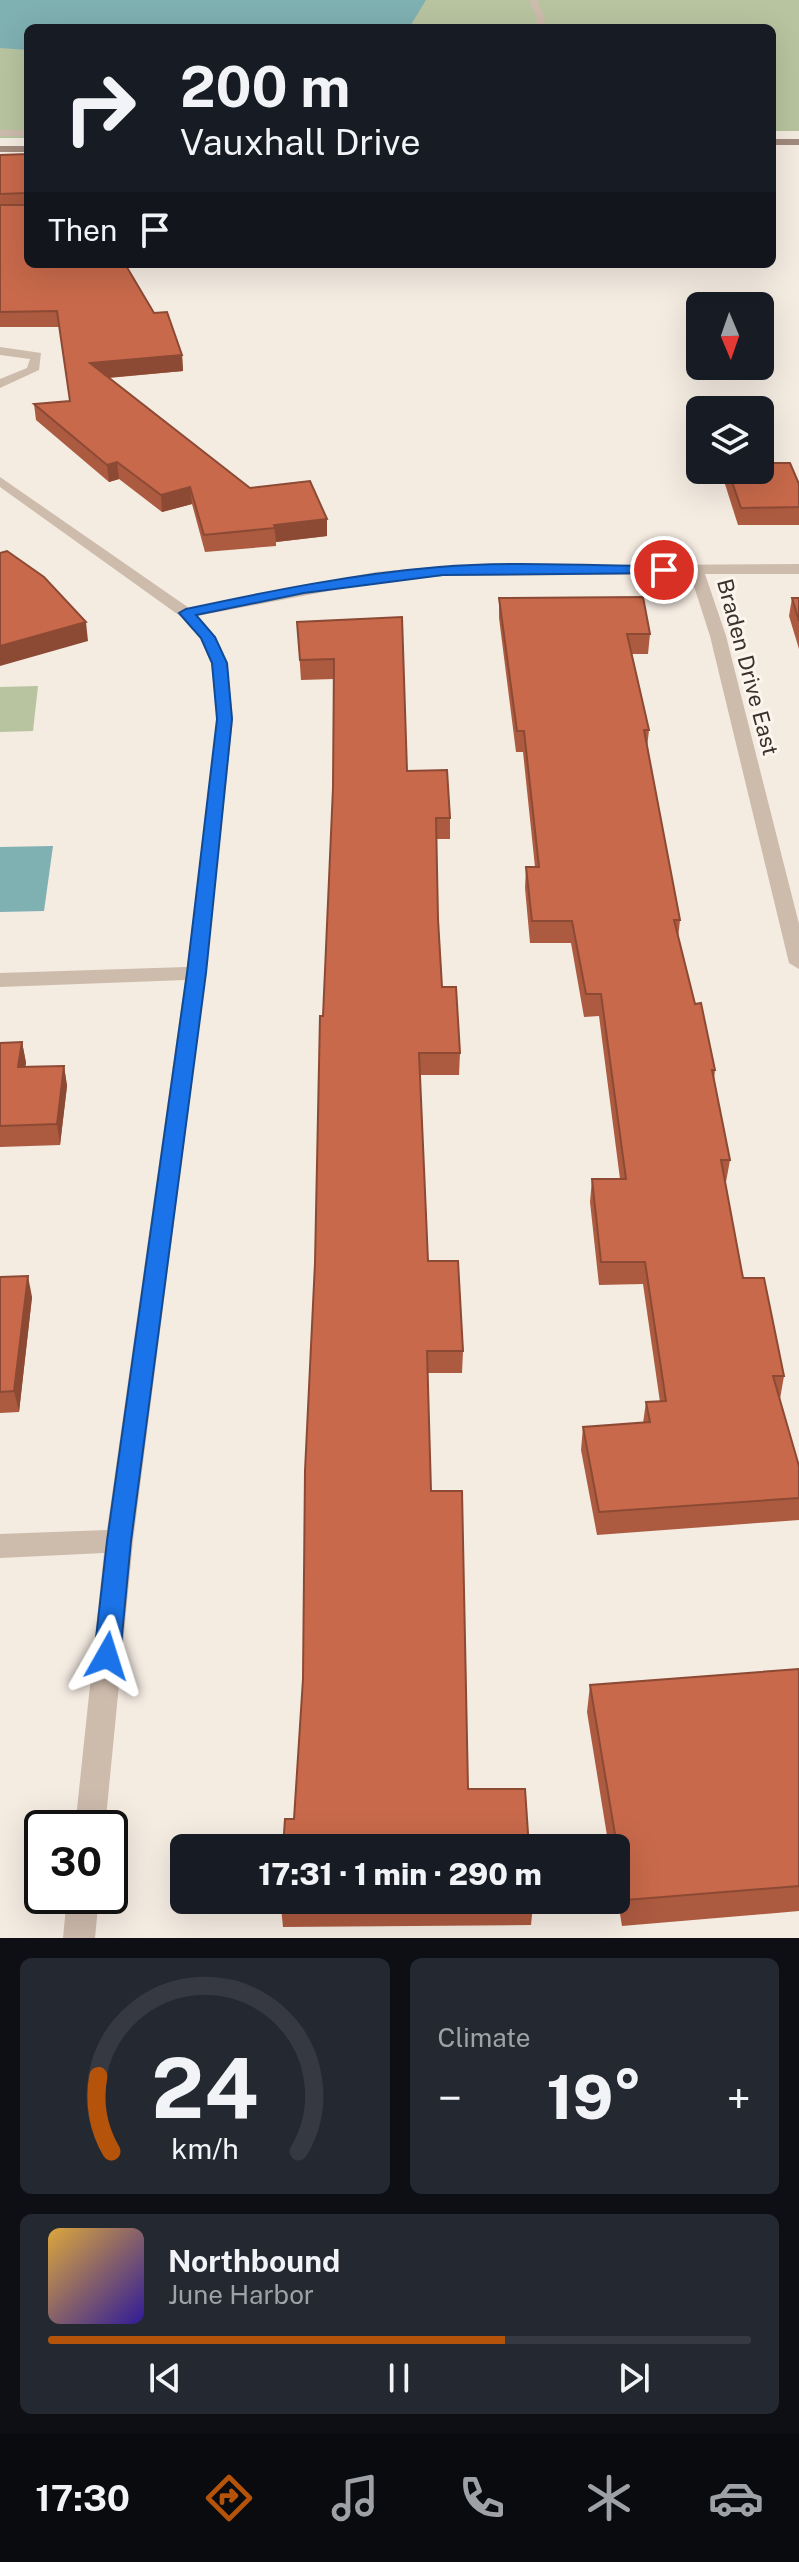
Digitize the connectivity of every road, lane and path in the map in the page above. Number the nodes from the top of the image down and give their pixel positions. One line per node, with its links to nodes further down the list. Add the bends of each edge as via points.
1 (533, 0): 2 (street)
2 (540, 24)
3 (0, 133): 4 (street)
4 (24, 133)
5 (776, 142): 6 (street)
6 (799, 142)
7 (0, 149): 8 (street)
8 (24, 149)
9 (0, 351): 10 (street, via 37,356 33,370)
10 (0, 384)
11 (0, 481): 14 (street)
12 (799, 569): 13 (street)
13 (696, 570): 14 (street, via 443,571 376,577); 15 (street, Braden Drive East, via 718,636)
14 (186, 613): 16 (street, via 207,637 219,663 225,719)
15 (799, 963)
16 (196, 973): 17 (street); 18 (street)
17 (0, 980)
18 (119, 1541): 19 (street); 20 (street)
19 (0, 1546)
20 (92, 1810)
21 (81, 1914): 22 (street)
22 (79, 1938)

